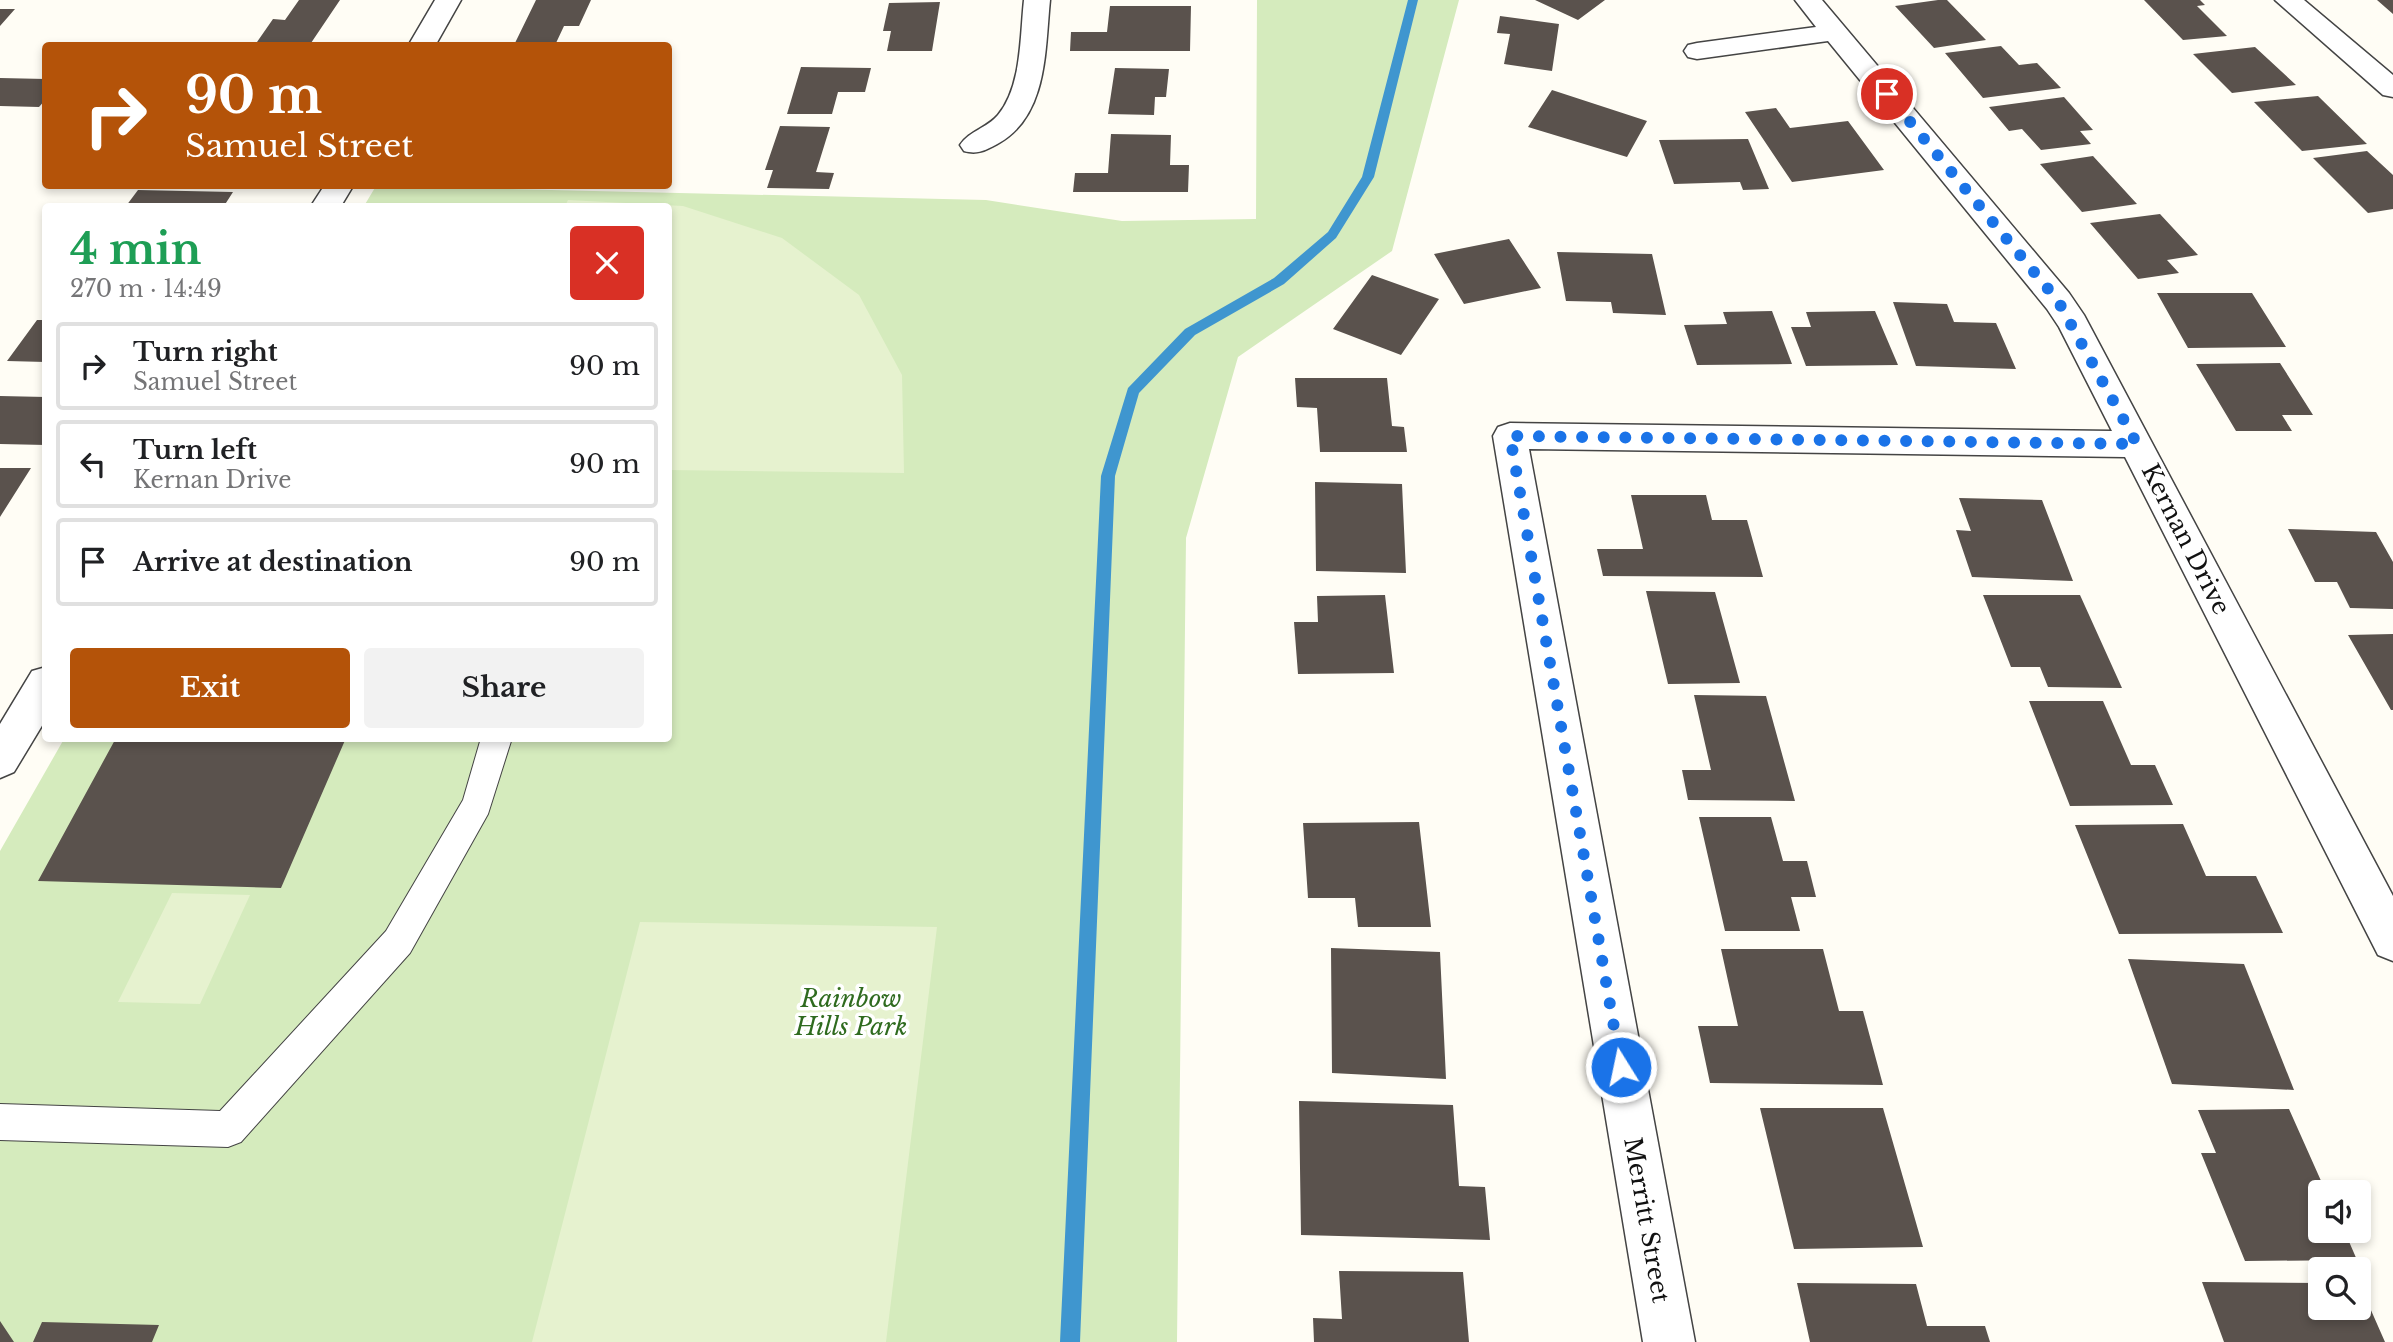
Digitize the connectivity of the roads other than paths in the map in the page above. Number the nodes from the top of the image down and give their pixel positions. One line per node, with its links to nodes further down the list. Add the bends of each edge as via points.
1 (448, 0): 6 (street)
2 (1037, 0): 9 (street, via 1025,91 1017,110 1003,127)
3 (1808, 0): 5 (street, Kernan Drive)
4 (2288, 0): 8 (street)
5 (1835, 32): 7 (street); 10 (street, Kernan Drive, via 2058,301)
6 (423, 42)
7 (1697, 51)
8 (2393, 89)
9 (974, 145)
10 (2137, 444): 14 (street, Kernan Drive); 16 (street, Merritt Street, via 1510,436)
11 (42, 689): 13 (street)
12 (496, 742): 15 (lane, via 477,804 398,942 228,1129)
13 (0, 760)
14 (2393, 940)
15 (0, 1122)
16 (1669, 1342)

